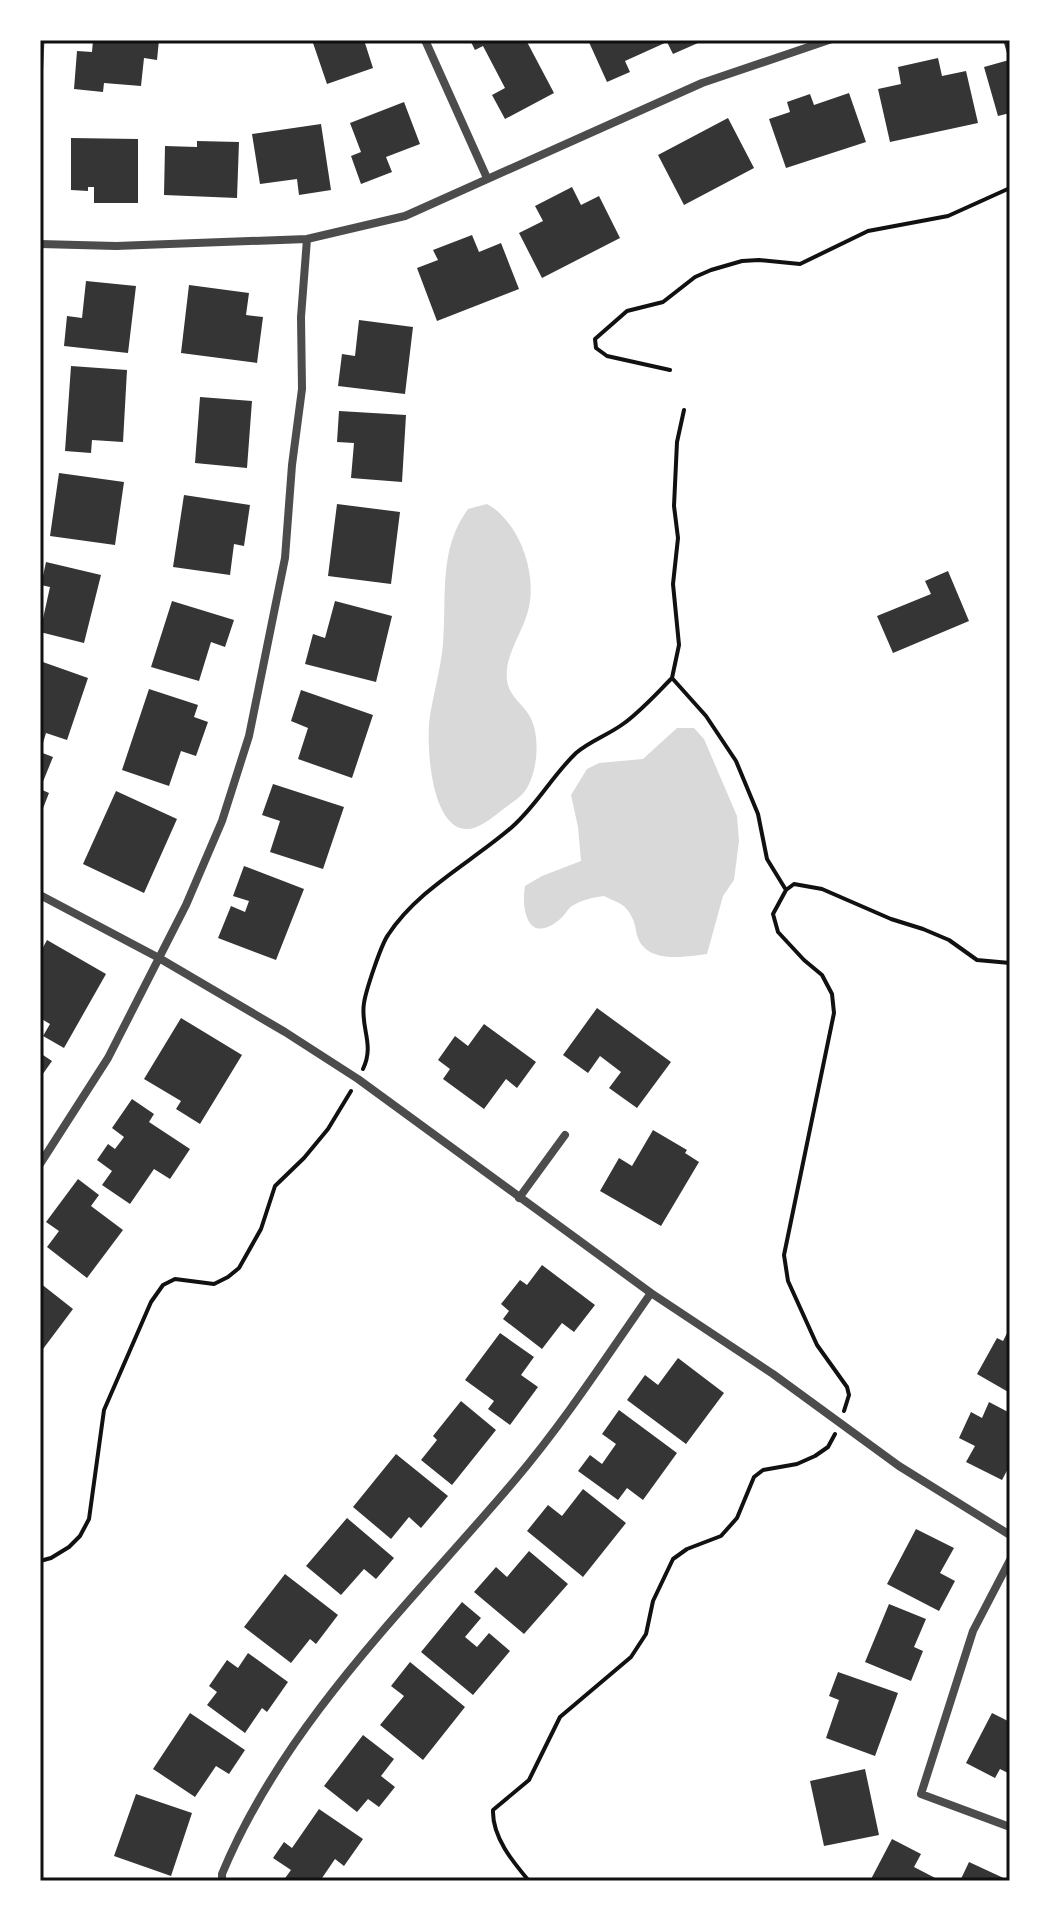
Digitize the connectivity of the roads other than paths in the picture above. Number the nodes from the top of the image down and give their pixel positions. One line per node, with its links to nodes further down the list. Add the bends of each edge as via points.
1 (42, 40): 4 (lane)
2 (425, 40): 5 (street)
3 (829, 40): 5 (street, via 702,83)
4 (40, 82)
5 (487, 178): 6 (street, via 405,216)
6 (307, 239): 7 (street); 9 (street, via 302,389 285,558 249,736 222,821)
7 (40, 244)
8 (40, 895): 9 (street)
9 (159, 958): 11 (street, via 108,1058); 12 (street, via 358,1079)
10 (565, 1135): 12 (street)
11 (40, 1164)
12 (519, 1198): 13 (street)
13 (651, 1293): 14 (street, via 899,1466); 17 (street, via 554,1431 306,1728 241,1828)
14 (1010, 1535)
15 (1010, 1560): 16 (street, via 973,1631 921,1794)
16 (1010, 1827)
17 (222, 1881)

